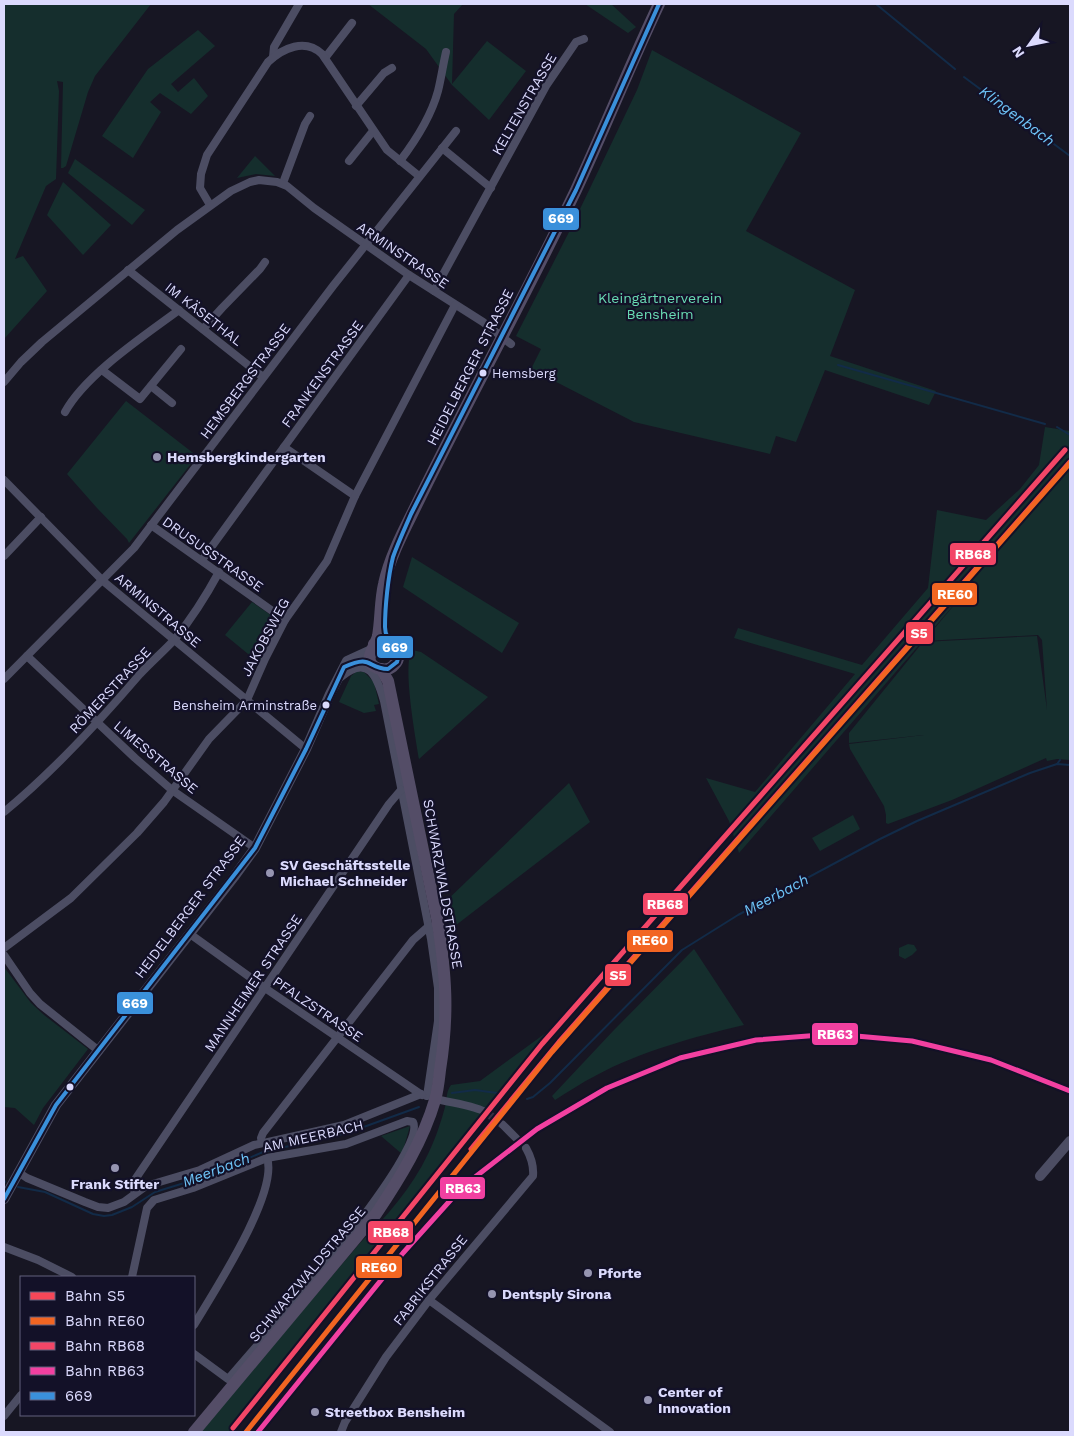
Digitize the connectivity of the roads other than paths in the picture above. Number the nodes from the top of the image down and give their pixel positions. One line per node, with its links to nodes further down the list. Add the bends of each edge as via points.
1 (299, 4): 6 (street, via 274,46)
2 (659, 4): 28 (main road, HEIDELBERGER STRASSE)
3 (352, 23): 7 (street)
4 (584, 39): 18 (street, KELTENSTRASSE, via 576,42 549,81)
5 (446, 52): 15 (street, via 432,110)
6 (274, 57): 7 (street, via 300,45 315,48); 19 (street, via 263,68 207,155 200,186)
7 (325, 58): 9 (street)
8 (392, 68): 9 (street)
9 (356, 106): 11 (street)
10 (310, 116): 17 (street)
11 (373, 131): 14 (street); 15 (street)
12 (456, 131): 13 (street, HEMSBERGSTRASSE)
13 (442, 148): 16 (street, HEMSBERGSTRASSE); 18 (street)
14 (349, 161)
15 (400, 161): 16 (street)
16 (419, 176): 20 (street, HEMSBERGSTRASSE)
17 (283, 183): 19 (street, via 269,180 250,182); 20 (street, ARMINSTRASSE)
18 (491, 188): 24 (street, KELTENSTRASSE)
19 (210, 205): 22 (street)
20 (365, 244): 23 (street, ARMINSTRASSE); 31 (street, HEMSBERGSTRASSE)
21 (265, 262): 27 (street)
22 (128, 270): 26 (street, IM KÄSETHAL); 32 (street, via 42,342)
23 (409, 275): 24 (street, ARMINSTRASSE); 36 (street, FRANKENSTRASSE)
24 (434, 291): 25 (street, ARMINSTRASSE)
25 (455, 305): 28 (street, ARMINSTRASSE); 38 (street, JAKOBSWEG)
26 (179, 310): 27 (street, IM KÄSETHAL); 30 (street)
27 (203, 329): 31 (street, IM KÄSETHAL)
28 (506, 341): 42 (main road, HEIDELBERGER STRASSE, via 411,514)
29 (181, 349): 33 (street)
30 (102, 370): 33 (street, via 140,399); 35 (street, via 73,397)
31 (264, 377): 40 (street, HEMSBERGSTRASSE)
32 (4, 382)
33 (151, 386): 34 (street)
34 (172, 403)
35 (64, 412)
36 (284, 447): 38 (street); 43 (street, FRANKENSTRASSE)
37 (4, 480): 39 (street, ARMINSTRASSE)
38 (355, 496): 46 (street, JAKOBSWEG, via 326,561)
39 (41, 517): 41 (street); 45 (street, ARMINSTRASSE)
40 (151, 525): 43 (street, DRUSUSSTRASSE); 45 (street, HEMSBERGSTRASSE)
41 (4, 556)
42 (393, 558): 48 (main road, HEIDELBERGER STRASSE, via 386,604); 49 (main road, HEIDELBERGER STRASSE, via 383,585 378,637)
43 (202, 560): 44 (street, DRUSUSSTRASSE)
44 (219, 572): 46 (street, DRUSUSSTRASSE); 47 (street, RÖMERSTRASSE, via 192,618)
45 (103, 581): 47 (street, ARMINSTRASSE); 50 (street, HEMSBERGSTRASSE)
46 (285, 620): 55 (street, JAKOBSWEG)
47 (174, 640): 55 (street, ARMINSTRASSE); 56 (street, RÖMERSTRASSE)
48 (388, 641): 49 (main road, HEIDELBERGER STRASSE); 52 (main road, HEIDELBERGER STRASSE, via 398,653 396,662)
49 (372, 647): 51 (street, HEIDELBERGER STRASSE, via 348,661); 52 (main road, HEIDELBERGER STRASSE, via 370,656)
50 (27, 656): 53 (street, HEMSBERGSTRASSE); 56 (street, LIMESSTRASSE)
51 (344, 667): 52 (street, via 368,661); 54 (street, HEIDELBERGER STRASSE)
52 (383, 671): 69 (main road, SCHWARZWALDSTRASSE, via 444,958 446,1037)
53 (4, 679)
54 (338, 679): 57 (street, HEIDELBERGER STRASSE); 59 (street, SCHWARZWALDSTRASSE, via 357,668 366,668 375,675 384,701)
55 (247, 700): 57 (street, ARMINSTRASSE); 58 (street, JAKOBSWEG, via 209,739)
56 (98, 724): 58 (street, LIMESSTRASSE); 60 (street, RÖMERSTRASSE)
57 (306, 749): 61 (street, HEIDELBERGER STRASSE)
58 (172, 790): 61 (street, LIMESSTRASSE); 64 (street, JAKOBSWEG, via 137,834 71,898)
59 (401, 790): 62 (street, SCHWARZWALDSTRASSE); 66 (street, MANNHEIMER STRASSE)
60 (4, 812)
61 (255, 848): 63 (street, HEIDELBERGER STRASSE)
62 (429, 926): 67 (street, via 412,940); 69 (street, SCHWARZWALDSTRASSE, via 438,988 438,1021)
63 (190, 934): 66 (street, PFALZSTRASSE); 68 (street, HEIDELBERGER STRASSE)
64 (4, 948)
65 (4, 955): 68 (street, via 30,994)
66 (265, 988): 67 (street, PFALZSTRASSE); 80 (street, MANNHEIMER STRASSE, via 134,1181)
67 (336, 1037): 69 (street, PFALZSTRASSE); 75 (street, via 263,1133)
68 (99, 1051): 78 (street, HEIDELBERGER STRASSE, via 56,1105)
69 (428, 1096): 70 (street); 75 (street, via 344,1125); 90 (main road, SCHWARZWALDSTRASSE, via 418,1144 376,1214)
70 (487, 1112)
71 (412, 1122): 77 (street, AM MEERBACH, via 407,1121 346,1144); 87 (street, SCHWARZWALDSTRASSE, via 415,1129 408,1146 360,1222 228,1379)
72 (503, 1125): 73 (street)
73 (516, 1138)
74 (1070, 1141): 79 (street)
75 (262, 1143): 80 (street)
76 (526, 1148): 85 (street, FABRIKSTRASSE, via 534,1169 533,1176)
77 (267, 1158): 84 (street, AM MEERBACH, via 151,1203 147,1208); 86 (street, via 269,1168 263,1197 244,1238)
78 (18, 1172): 80 (street, via 98,1207 116,1206); 81 (street, HEIDELBERGER STRASSE)
79 (1040, 1176)
80 (135, 1193)
81 (4, 1199)
82 (4, 1247): 83 (street)
83 (70, 1276)
84 (132, 1276)
85 (428, 1300): 91 (street, FABRIKSTRASSE, via 386,1357); 92 (street)
86 (195, 1323)
87 (195, 1355)
88 (20, 1396): 89 (street)
89 (4, 1416)
90 (194, 1432)
91 (341, 1432)
92 (610, 1432)

